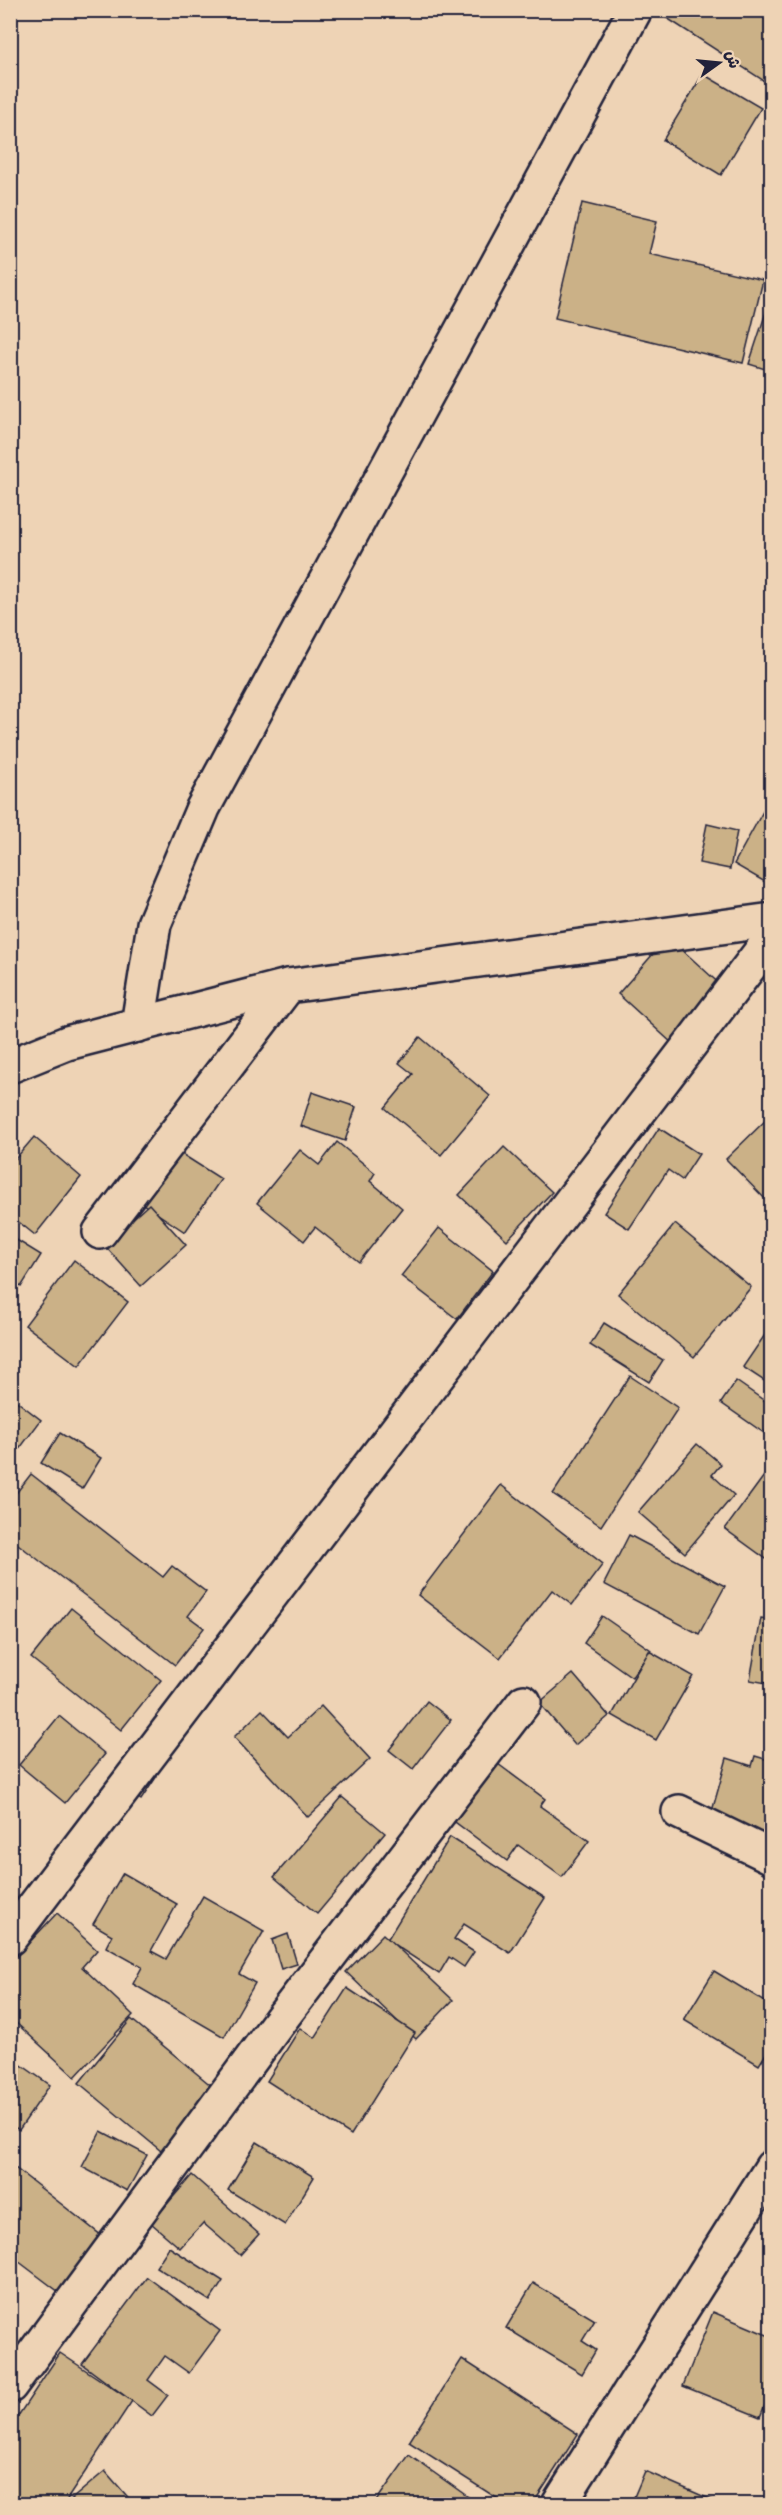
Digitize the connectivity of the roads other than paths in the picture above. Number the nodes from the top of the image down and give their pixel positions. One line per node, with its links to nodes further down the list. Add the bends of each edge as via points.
1 (635, 10): 5 (street, via 203,808 154,924)
2 (771, 920): 4 (street)
3 (771, 937): 11 (street)
4 (288, 986): 5 (street); 7 (street)
5 (138, 1025): 6 (street, via 67,1043)
6 (10, 1066)
7 (100, 1232)
8 (524, 1702): 13 (street, via 281,2019)
9 (679, 1812): 10 (street)
10 (771, 1857)
11 (10, 1938)
12 (771, 2167): 14 (street)
13 (10, 2386)
14 (558, 2505)

